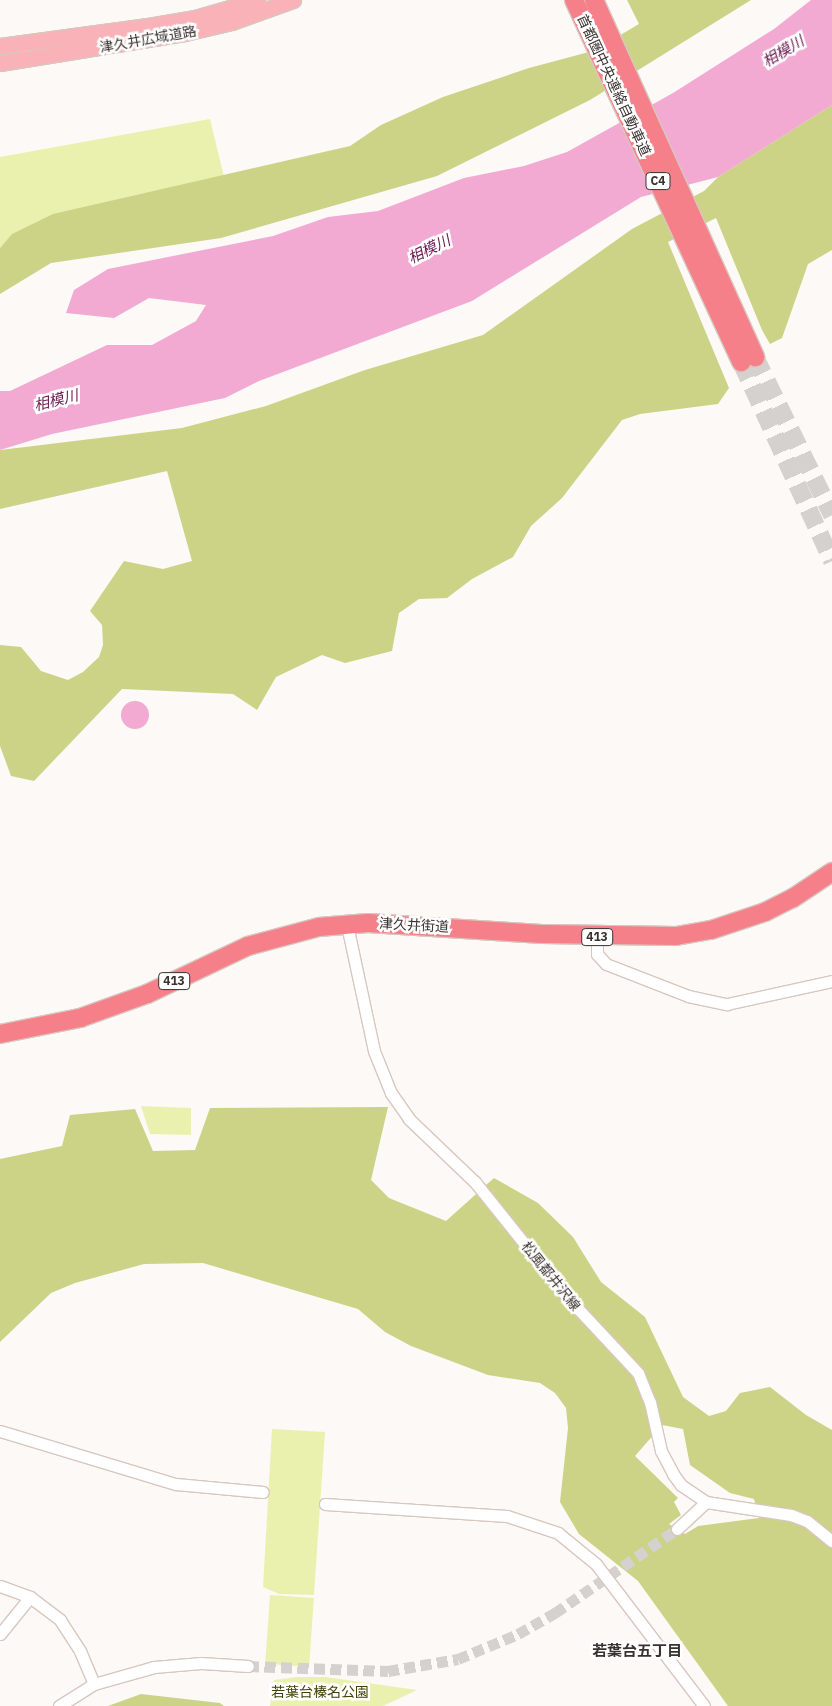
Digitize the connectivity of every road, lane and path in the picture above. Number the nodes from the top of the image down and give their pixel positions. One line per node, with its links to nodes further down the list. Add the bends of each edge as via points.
1 (257, 0): 5 (main road, 津久井広域道路, via 195,18)
2 (293, 0): 6 (main road, 津久井広域道路, via 201,30)
3 (574, 0): 4 (highway, 首都圏中央連絡自動車道 / C4, via 748,360)
4 (594, 0)
5 (0, 46)
6 (0, 63)
7 (832, 872): 9 (highway, 津久井街道 / 413, via 772,909 711,930 676,936)
8 (347, 925): 9 (highway, 津久井街道 / 413, via 399,924); 11 (highway, 津久井街道 / 413, via 319,926 275,936 118,1005 80,1018); 14 (street, 松風都井沢線, via 374,1051 391,1093 409,1119 475,1182 568,1298 630,1363 650,1402 666,1464 681,1485)
9 (597, 936): 10 (street, via 597,954 606,964 688,996 727,1004)
10 (832, 982)
11 (0, 1034)
12 (0, 1431): 13 (street, via 96,1463 176,1484)
13 (263, 1492)
14 (706, 1502): 16 (street); 17 (street, 松風都井沢線, via 791,1515 807,1521)
15 (325, 1504): 24 (street, via 507,1516 558,1533 596,1564)
16 (677, 1529)
17 (832, 1541)
18 (0, 1586): 19 (street)
19 (30, 1597): 20 (street); 22 (street, via 68,1630)
20 (0, 1634)
21 (248, 1666): 22 (street, via 171,1665)
22 (94, 1684): 23 (street)
23 (59, 1706)
24 (704, 1706)

